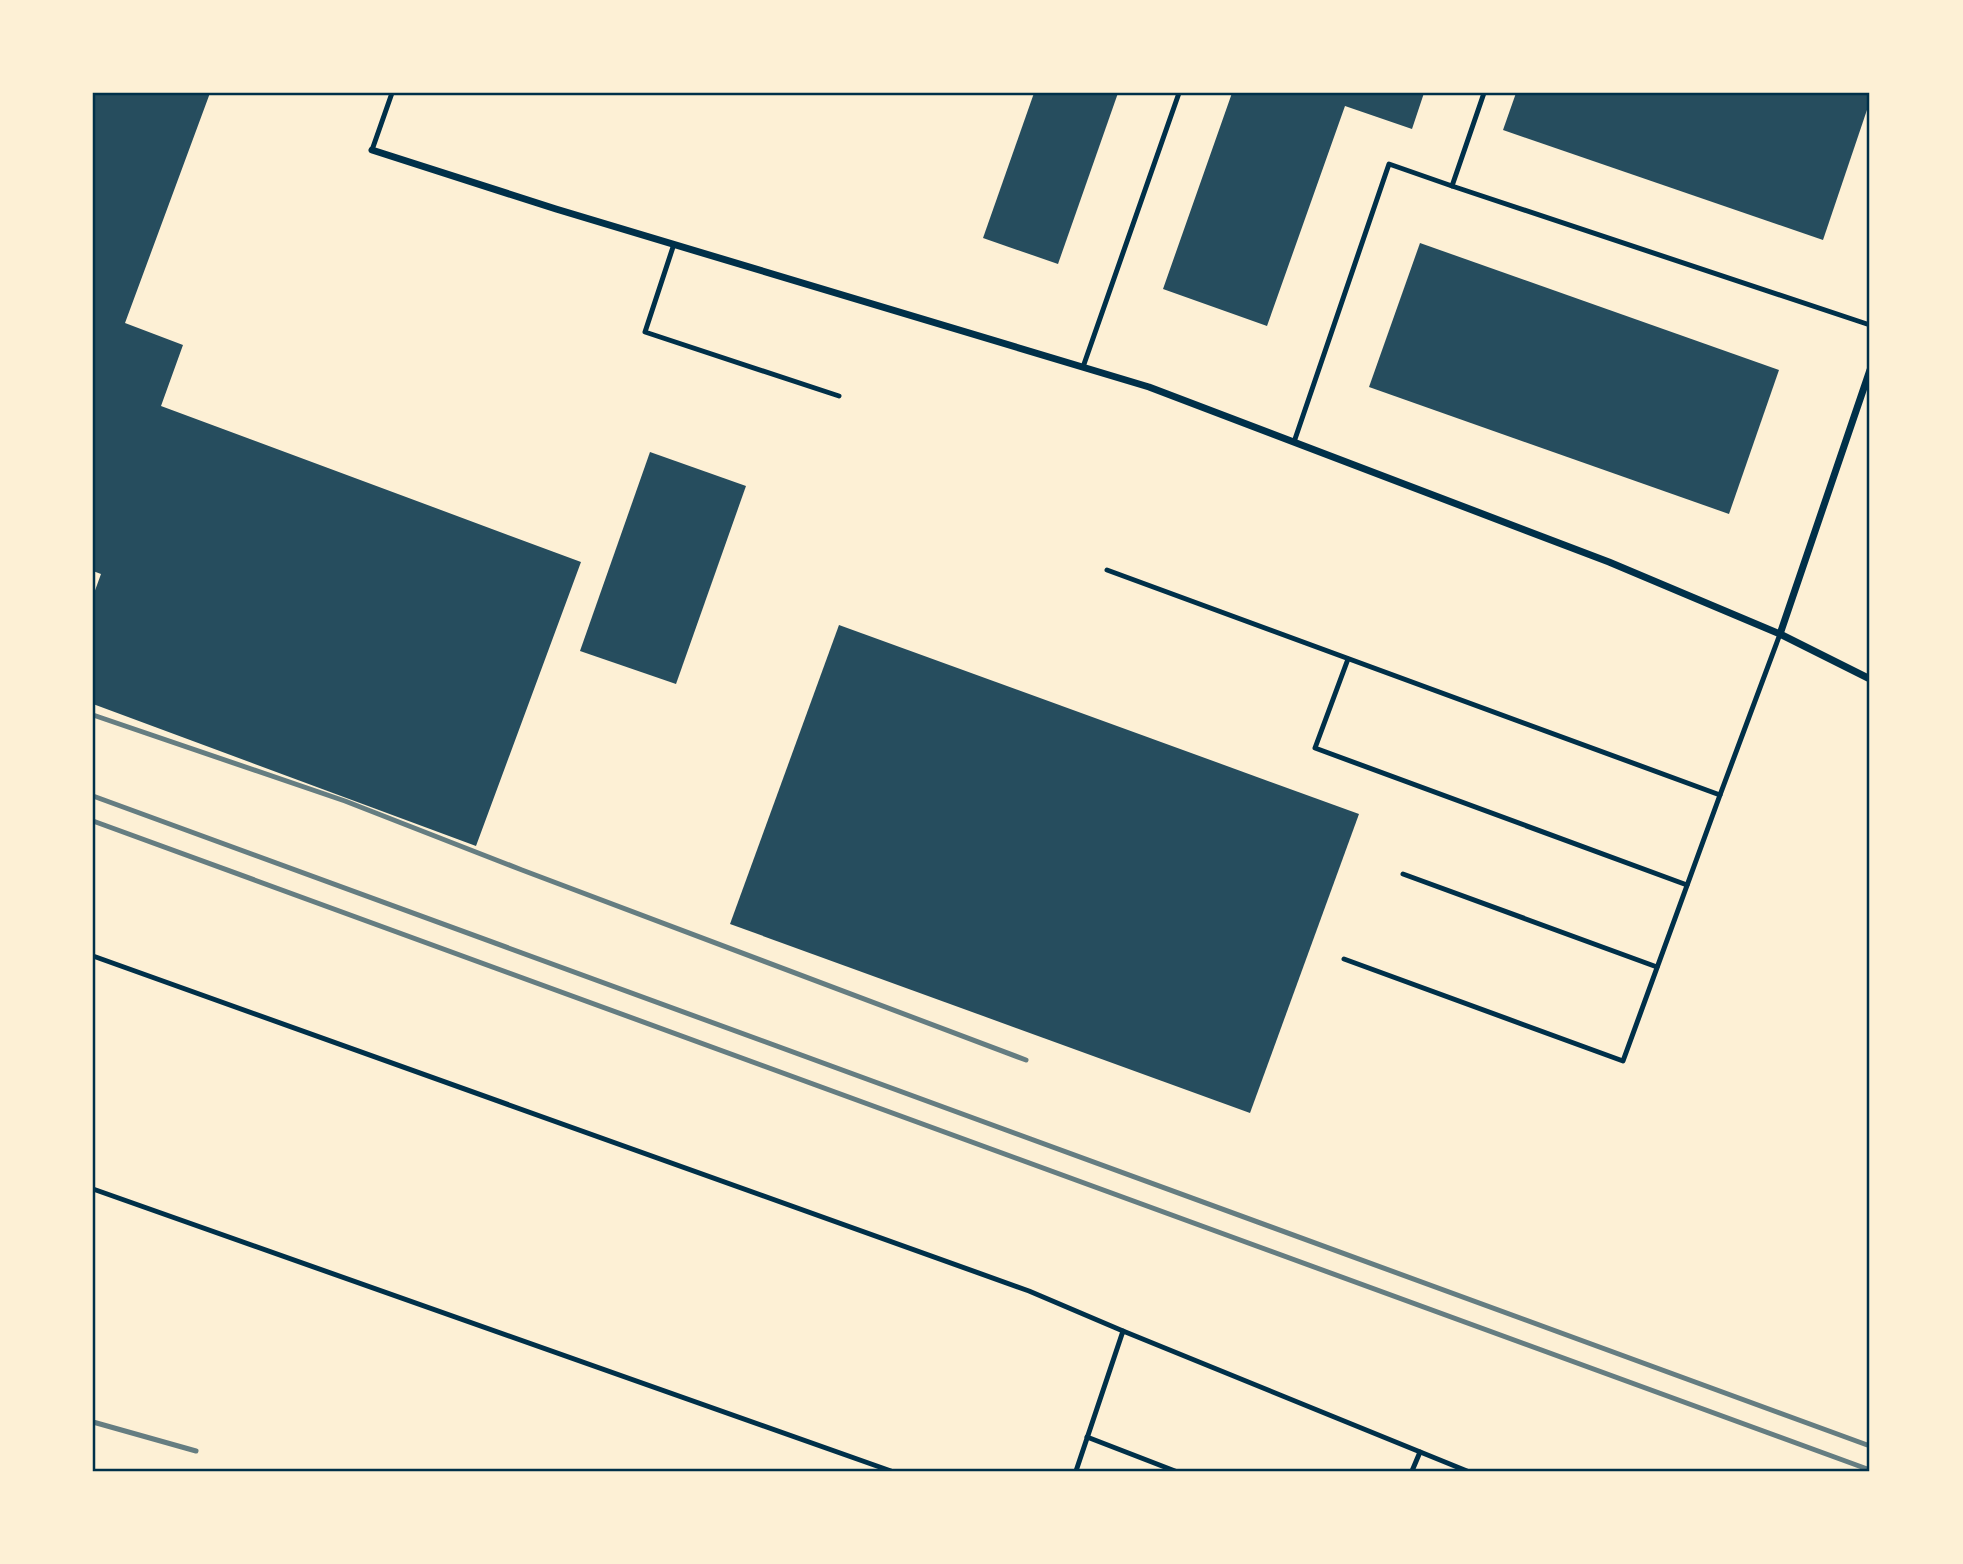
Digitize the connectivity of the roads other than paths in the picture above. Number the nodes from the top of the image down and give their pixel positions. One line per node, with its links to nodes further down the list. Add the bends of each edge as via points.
1 (392, 93): 4 (lane)
2 (1179, 93): 8 (lane)
3 (1484, 93): 5 (lane)
4 (372, 150): 6 (street)
5 (1452, 186): 7 (lane); 11 (lane, via 1389,164)
6 (674, 244): 8 (street); 10 (lane, via 645,332)
7 (1870, 325)
8 (1083, 367): 11 (street)
9 (1870, 370): 13 (street)
10 (839, 396)
11 (1293, 442): 13 (street, via 1609,562)
12 (1107, 570): 14 (lane)
13 (1780, 634): 15 (street); 16 (lane)
14 (1348, 659): 16 (lane); 18 (lane, via 1315,748)
15 (1870, 679)
16 (1720, 795): 18 (lane)
17 (1403, 874): 21 (lane)
18 (1687, 885): 21 (lane)
19 (93, 956): 23 (lane, via 1029,1291)
20 (1344, 959): 21 (lane, via 1622,1061)
21 (1657, 967)
22 (93, 1189): 26 (lane)
23 (1123, 1331): 24 (lane); 25 (lane)
24 (1087, 1437): 27 (lane); 28 (lane)
25 (1420, 1452): 29 (lane); 30 (lane)
26 (891, 1471)
27 (1076, 1471)
28 (1175, 1471)
29 (1412, 1471)
30 (1467, 1471)

